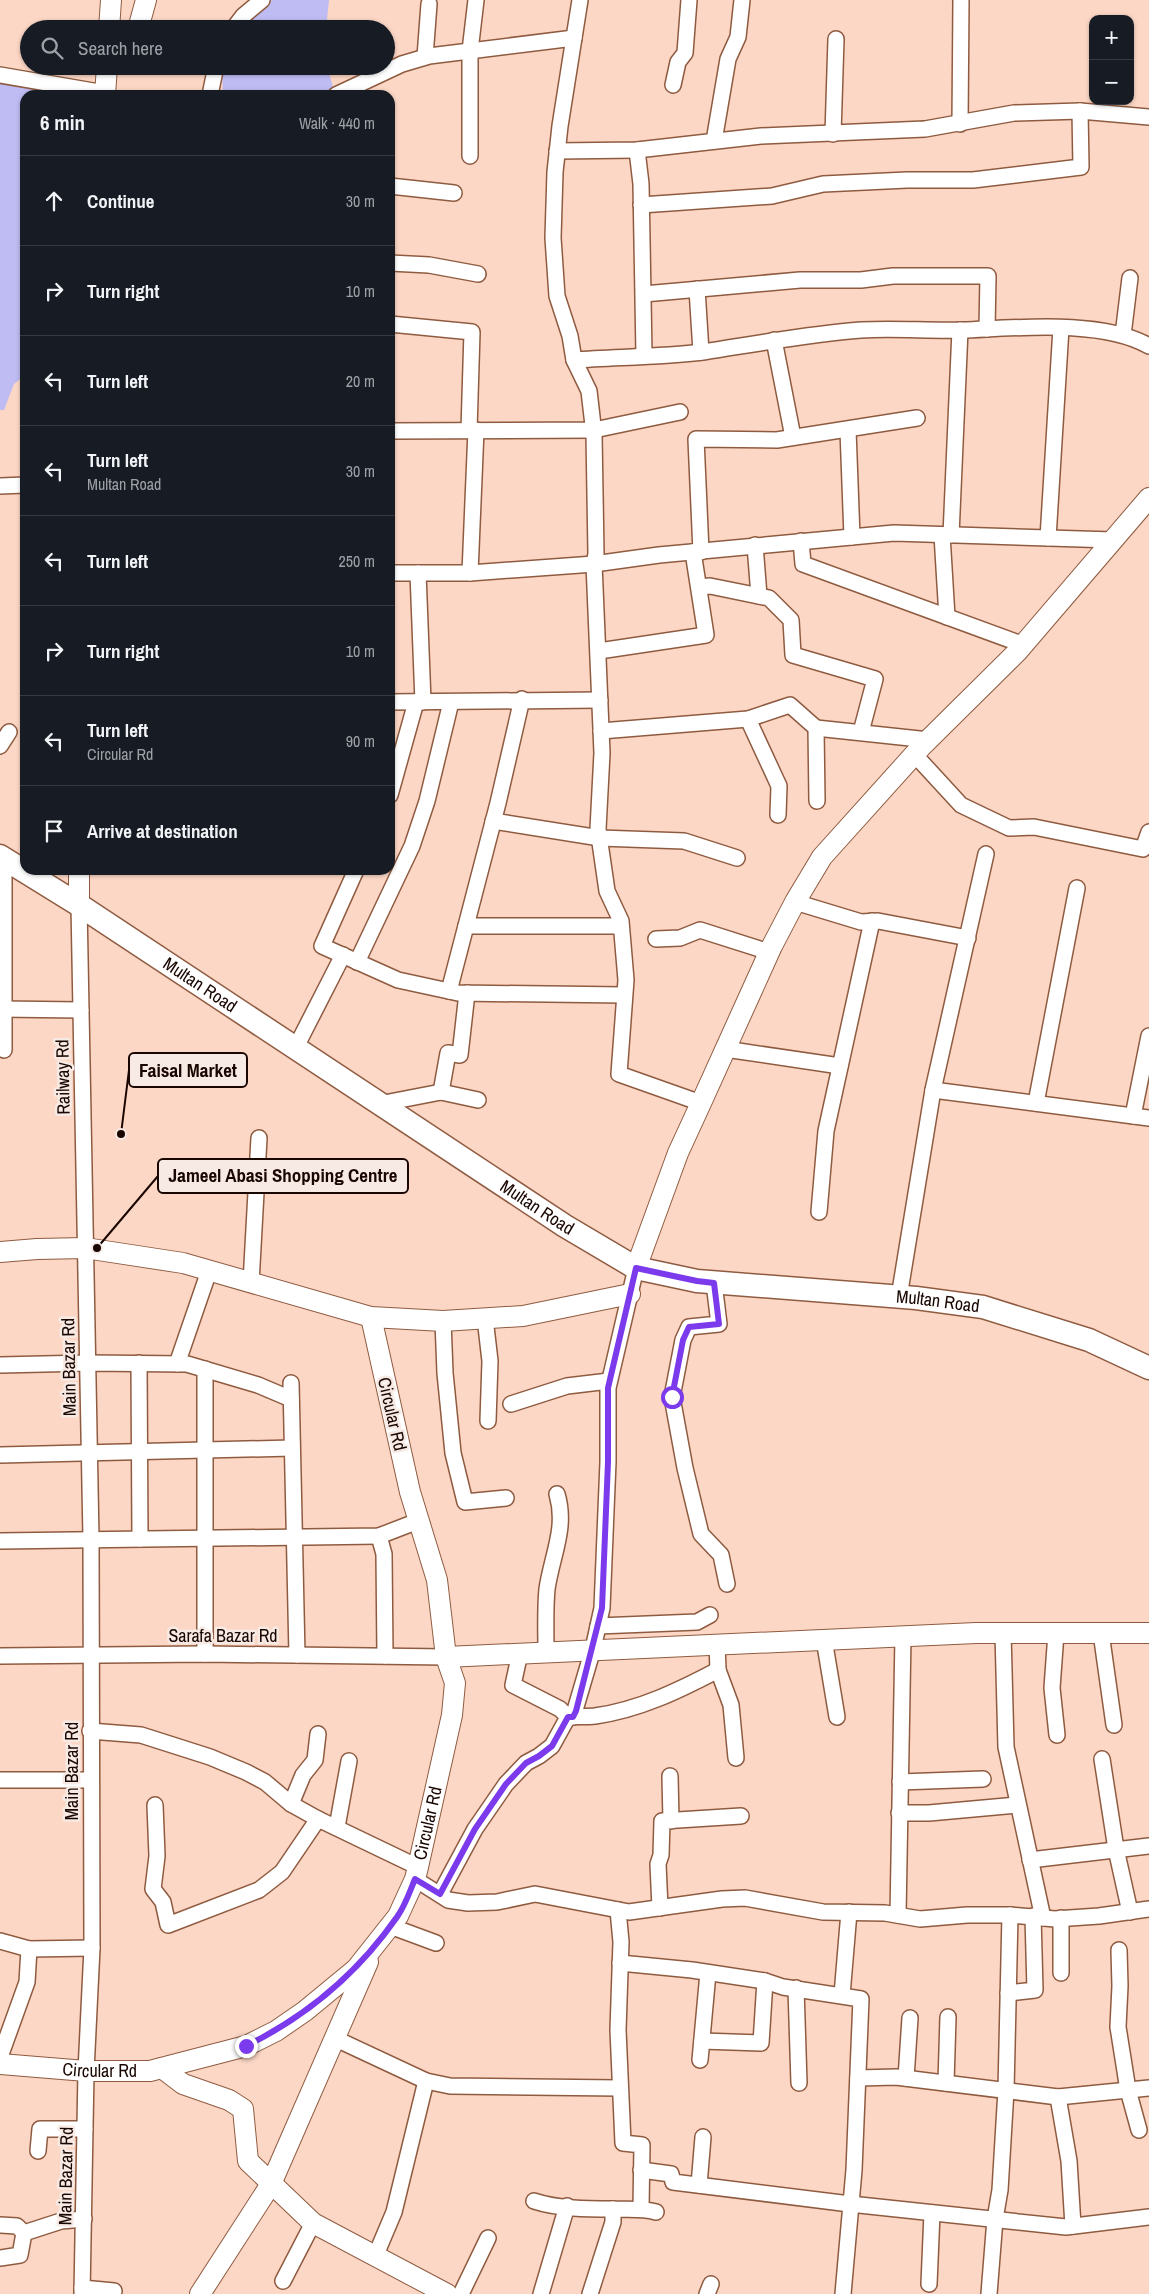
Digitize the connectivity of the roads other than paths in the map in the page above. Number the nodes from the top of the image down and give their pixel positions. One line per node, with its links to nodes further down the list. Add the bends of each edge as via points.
1 (111, 0): 10 (street)
2 (146, 0): 11 (street)
3 (262, 0): 12 (street)
4 (476, 0): 15 (street)
5 (580, 0): 13 (street)
6 (688, 0): 23 (street, via 685,53 678,62)
7 (742, 0): 33 (street, via 738,37 728,58)
8 (961, 0): 31 (street)
9 (429, 4): 16 (street)
10 (110, 20)
11 (140, 20)
12 (240, 20)
13 (574, 38): 15 (street); 34 (street)
14 (836, 39): 32 (street)
15 (470, 51): 16 (street); 36 (street)
16 (425, 57): 17 (street)
17 (395, 69)
18 (0, 75): 25 (street)
19 (106, 75): 26 (street)
20 (114, 75): 27 (street)
21 (214, 75): 28 (street)
22 (386, 75): 24 (street)
23 (673, 85)
24 (367, 88)
25 (93, 90)
26 (105, 90)
27 (106, 90)
28 (211, 90)
29 (1080, 111): 30 (street); 31 (street, via 1014,113); 39 (street, via 1081,167 974,180 823,184 772,196)
30 (1149, 116)
31 (960, 124): 32 (street)
32 (833, 134): 33 (street)
33 (714, 141): 35 (street)
34 (557, 150): 35 (street); 54 (street, via 553,238 556,296 570,336)
35 (637, 150): 39 (street)
36 (470, 156)
37 (395, 187): 38 (street)
38 (454, 193)
39 (641, 205): 44 (street)
40 (395, 263): 41 (street, via 429,265)
41 (478, 274)
42 (1130, 278): 49 (street)
43 (697, 289): 44 (street); 47 (street, via 800,280 988,276); 52 (street)
44 (644, 294): 53 (street)
45 (395, 324): 57 (street, via 472,332)
46 (1061, 328): 47 (street); 49 (street); 67 (street)
47 (987, 329): 48 (street)
48 (960, 330): 50 (street, via 861,330); 65 (street)
49 (1123, 336): 51 (street)
50 (774, 340): 52 (street); 61 (street)
51 (1149, 346)
52 (701, 352): 53 (street)
53 (644, 355): 54 (street)
54 (574, 360): 58 (street, via 589,390)
55 (680, 412): 58 (street)
56 (917, 418): 59 (street)
57 (472, 430): 58 (street); 60 (street); 75 (street)
58 (594, 430): 72 (street)
59 (848, 430): 61 (street); 66 (street)
60 (395, 431)
61 (794, 437): 71 (street, via 777,440 696,439)
62 (20, 485): 63 (street)
63 (0, 486)
64 (1149, 498): 68 (street)
65 (946, 535): 66 (street, via 894,533); 67 (street); 78 (street)
66 (852, 537): 69 (street)
67 (1048, 538): 68 (street)
68 (1113, 540): 79 (street)
69 (801, 541): 70 (street); 78 (street, via 803,564)
70 (755, 545): 71 (street); 77 (street)
71 (697, 552): 72 (street); 76 (street)
72 (594, 564): 75 (street); 80 (street)
73 (395, 573): 74 (street)
74 (418, 573): 75 (street); 84 (street)
75 (470, 573)
76 (699, 587): 77 (street, via 710,586); 80 (street, via 706,635)
77 (759, 596): 90 (street, via 769,598 791,620 793,655 875,679)
78 (947, 617): 79 (street)
79 (1024, 645): 91 (street)
80 (599, 651): 82 (street)
81 (522, 699): 82 (street); 85 (street); 97 (street)
82 (600, 700): 88 (street)
83 (395, 702): 84 (street)
84 (420, 702): 85 (street); 94 (street)
85 (451, 702): 117 (street, via 427,802 412,846)
86 (748, 719): 87 (street, via 790,705); 88 (street); 96 (street, via 779,786)
87 (816, 728): 90 (street); 95 (street)
88 (601, 731): 99 (street)
89 (8, 732): 92 (street)
90 (861, 732): 91 (street)
91 (929, 740): 93 (street)
92 (0, 746)
93 (914, 756): 98 (street, via 961,805 1009,828 1034,827 1143,849); 108 (street, via 822,858)
94 (395, 780)
95 (817, 801)
96 (778, 815)
97 (493, 822): 99 (street); 111 (street)
98 (1149, 832)
99 (600, 838): 102 (street, via 684,840); 112 (street, via 606,891)
100 (986, 854): 113 (street)
101 (2, 857): 103 (main road, Multan Road); 121 (street)
102 (737, 858)
103 (20, 868)
104 (31, 875): 109 (main road, Multan Road)
105 (79, 875): 109 (street)
106 (354, 875): 116 (street, via 322,946)
107 (1078, 888): 132 (street)
108 (795, 902): 110 (street, via 861,922); 115 (street)
109 (79, 905): 122 (street, Railway Rd); 124 (main road, Multan Road)
110 (872, 921): 113 (street); 127 (street)
111 (466, 926): 112 (street); 118 (street)
112 (621, 926): 120 (street, via 626,980)
113 (968, 938): 128 (street)
114 (656, 940): 115 (street, via 680,938 700,930)
115 (770, 952): 125 (street)
116 (342, 955): 117 (street); 124 (street)
117 (357, 962): 118 (street, via 398,980)
118 (449, 991): 119 (street)
119 (467, 993): 120 (street); 129 (street, via 460,1055 448,1053)
120 (624, 996): 131 (street, via 619,1074)
121 (2, 1009): 122 (street); 126 (street)
122 (81, 1010): 138 (street, Railway Rd)
123 (1149, 1036): 134 (street)
124 (295, 1049): 133 (main road, Multan Road)
125 (725, 1049): 127 (street); 131 (street)
126 (4, 1050)
127 (840, 1066): 137 (street, via 826,1131)
128 (934, 1090): 132 (street); 145 (street)
129 (441, 1092): 130 (street); 133 (street)
130 (478, 1100)
131 (700, 1103): 140 (street, via 678,1152)
132 (1036, 1103): 134 (street)
133 (379, 1104): 140 (main road, Multan Road, via 565,1226)
134 (1133, 1116): 135 (street)
135 (1149, 1118)
136 (259, 1138): 142 (street)
137 (819, 1212)
138 (85, 1248): 139 (street); 141 (street); 149 (street, Main Bazar Rd)
139 (0, 1252)
140 (636, 1268): 143 (main road, Multan Road); 144 (street)
141 (209, 1270): 142 (street); 151 (street)
142 (251, 1283): 146 (street)
143 (714, 1283): 145 (main road, Multan Road); 174 (street, via 719,1324 689,1327 683,1340 672,1397 701,1534 720,1555)
144 (630, 1294): 147 (street, via 523,1316); 155 (street)
145 (899, 1297): 153 (main road, Multan Road, via 984,1307 1089,1340)
146 (371, 1316): 148 (street); 167 (street, Circular Rd)
147 (485, 1318): 148 (street); 159 (street, via 490,1361)
148 (443, 1321): 166 (street, via 453,1453 466,1502)
149 (87, 1363): 150 (street); 152 (street); 163 (street, Main Bazar Rd)
150 (139, 1364): 151 (street); 162 (street)
151 (177, 1364): 154 (street)
152 (0, 1365)
153 (1149, 1368)
154 (205, 1369): 157 (street); 161 (street)
155 (609, 1381): 158 (street, via 567,1386); 176 (street, via 602,1608)
156 (291, 1383): 157 (street)
157 (291, 1399): 160 (street)
158 (511, 1404)
159 (488, 1421)
160 (292, 1448): 161 (street); 168 (street)
161 (204, 1450): 162 (street); 172 (street)
162 (140, 1451): 163 (street); 171 (street)
163 (89, 1452): 164 (street); 170 (street, Main Bazar Rd)
164 (0, 1455)
165 (557, 1494): 185 (street, via 562,1510 561,1532 547,1591)
166 (506, 1498)
167 (418, 1520): 169 (street); 192 (street, Circular Rd, via 436,1580)
168 (294, 1536): 169 (street); 172 (street); 188 (street)
169 (379, 1536): 190 (street, via 384,1554)
170 (91, 1539): 171 (street); 173 (street); 191 (street, Main Bazar Rd)
171 (140, 1539): 172 (street)
172 (205, 1539): 187 (street)
173 (0, 1541)
174 (727, 1584)
175 (710, 1615): 176 (street, via 697,1622)
176 (598, 1626): 184 (street)
177 (1004, 1633): 178 (street); 181 (street); 210 (street, via 1006,1748)
178 (1056, 1633): 179 (street); 199 (street, via 1052,1688)
179 (1101, 1633): 180 (street); 196 (street)
180 (1149, 1633)
181 (904, 1636): 182 (street); 207 (street)
182 (824, 1640): 183 (street); 195 (street)
183 (717, 1644): 184 (street); 193 (street)
184 (593, 1649): 185 (street); 194 (street)
185 (546, 1652): 186 (street)
186 (520, 1653): 192 (street); 194 (street, via 513,1685)
187 (205, 1654): 188 (street, Sarafa Bazar Rd); 191 (street, Sarafa Bazar Rd)
188 (297, 1655): 190 (street, Sarafa Bazar Rd)
189 (0, 1656): 191 (street, Sarafa Bazar Rd)
190 (385, 1656): 192 (street, Sarafa Bazar Rd)
191 (91, 1657): 197 (street, Main Bazar Rd)
192 (446, 1657): 219 (street, Circular Rd, via 455,1683 452,1715)
193 (718, 1670): 194 (street, via 678,1692 622,1710); 200 (street, via 731,1705)
194 (570, 1717): 220 (street, via 552,1746 526,1763 506,1784 475,1829)
195 (837, 1717)
196 (1114, 1725)
197 (90, 1731): 206 (street, Main Bazar Rd); 208 (street, via 141,1735 210,1757 259,1778)
198 (318, 1734): 208 (street, via 315,1760 303,1775)
199 (1057, 1735)
200 (736, 1758)
201 (1102, 1759): 217 (street)
202 (349, 1761): 215 (street)
203 (670, 1776): 214 (street)
204 (984, 1779): 207 (street)
205 (0, 1780): 206 (street)
206 (91, 1780): 234 (street, Main Bazar Rd)
207 (900, 1782): 211 (street)
208 (292, 1804): 213 (street)
209 (155, 1805): 213 (street, via 157,1856 153,1888 163,1902 168,1925 259,1890 282,1872)
210 (1017, 1805): 211 (street); 218 (street)
211 (899, 1814): 227 (street)
212 (741, 1816): 214 (street)
213 (318, 1819): 215 (street)
214 (671, 1821): 221 (street, via 662,1821 658,1864)
215 (337, 1827): 219 (street)
216 (1149, 1846): 217 (street)
217 (1116, 1849): 218 (street); 225 (street)
218 (1030, 1860): 228 (street)
219 (417, 1873): 220 (street); 230 (street, Circular Rd, via 398,1916)
220 (440, 1894): 223 (street, via 448,1900 468,1903 497,1902 535,1894)
221 (660, 1908): 223 (street, via 629,1912); 224 (street, via 745,1898 823,1912)
222 (1149, 1909): 225 (street)
223 (618, 1910): 237 (street)
224 (849, 1912): 227 (street); 243 (street)
225 (1130, 1912): 229 (street)
226 (1010, 1914): 227 (street, via 920,1919); 228 (street); 242 (street)
227 (898, 1915)
228 (1038, 1917): 229 (street); 242 (street, via 1035,1990)
229 (1061, 1918): 239 (street)
230 (390, 1926): 232 (street); 233 (street, Circular Rd)
231 (0, 1941): 235 (street)
232 (436, 1943)
233 (375, 1947): 246 (street); 251 (street, Circular Rd, via 356,1969 306,2011 276,2031 246,2046)
234 (92, 1948): 235 (street); 252 (street, Main Bazar Rd)
235 (28, 1949): 248 (street, via 28,1982)
236 (1118, 1950): 261 (street, via 1118,2026)
237 (620, 1963): 238 (street); 258 (street)
238 (708, 1973): 240 (street); 247 (street)
239 (1061, 1973)
240 (765, 1980): 241 (street); 247 (street, via 761,2043)
241 (796, 1988): 243 (street); 256 (street)
242 (1008, 1993): 260 (street)
243 (842, 1995): 253 (street, via 861,1999)
244 (948, 2016): 257 (street)
245 (910, 2018): 254 (street)
246 (334, 2038): 255 (street); 268 (street)
247 (702, 2041): 249 (street)
248 (0, 2057)
249 (700, 2060)
250 (0, 2064): 252 (street, Circular Rd)
251 (162, 2068): 252 (street, Circular Rd, via 150,2071); 268 (street, via 183,2084 243,2108 248,2161)
252 (86, 2071): 263 (street, Main Bazar Rd)
253 (858, 2078): 254 (street); 271 (street)
254 (906, 2078): 257 (street)
255 (426, 2081): 258 (street, via 450,2086); 285 (street, via 394,2212)
256 (799, 2083)
257 (946, 2083): 260 (street)
258 (619, 2088): 267 (street, via 623,2143 642,2145)
259 (1149, 2088): 261 (street)
260 (1006, 2090): 262 (street); 279 (street, via 1000,2190)
261 (1128, 2090): 262 (street); 264 (street)
262 (1058, 2097): 282 (street, via 1069,2162)
263 (85, 2129): 266 (street, via 40,2129); 278 (street, Main Bazar Rd)
264 (1139, 2130)
265 (703, 2137): 269 (street)
266 (38, 2151)
267 (641, 2170): 269 (street, via 671,2174 673,2182); 273 (street)
268 (271, 2184): 280 (street); 291 (street)
269 (700, 2185): 271 (street)
270 (534, 2201): 272 (street)
271 (850, 2204): 276 (street); 296 (street)
272 (567, 2206): 274 (street); 294 (street)
273 (641, 2208): 274 (street); 275 (street)
274 (613, 2209): 295 (street, via 613,2222)
275 (656, 2212)
276 (932, 2213): 279 (street); 288 (street)
277 (1149, 2217): 282 (street)
278 (84, 2219): 283 (street, via 61,2221); 289 (street, Main Bazar Rd)
279 (994, 2219): 282 (street); 297 (street)
280 (313, 2223): 285 (street); 287 (street)
281 (0, 2225): 283 (street, via 17,2226)
282 (1073, 2226)
283 (24, 2233): 286 (street, via 20,2255)
284 (488, 2238): 293 (street)
285 (375, 2256): 292 (street)
286 (0, 2258)
287 (283, 2281)
288 (929, 2284)
289 (82, 2291): 290 (street)
290 (114, 2291)
291 (200, 2294)
292 (448, 2294)
293 (461, 2294)
294 (541, 2294)
295 (590, 2294)
296 (843, 2294)
297 (989, 2294)

